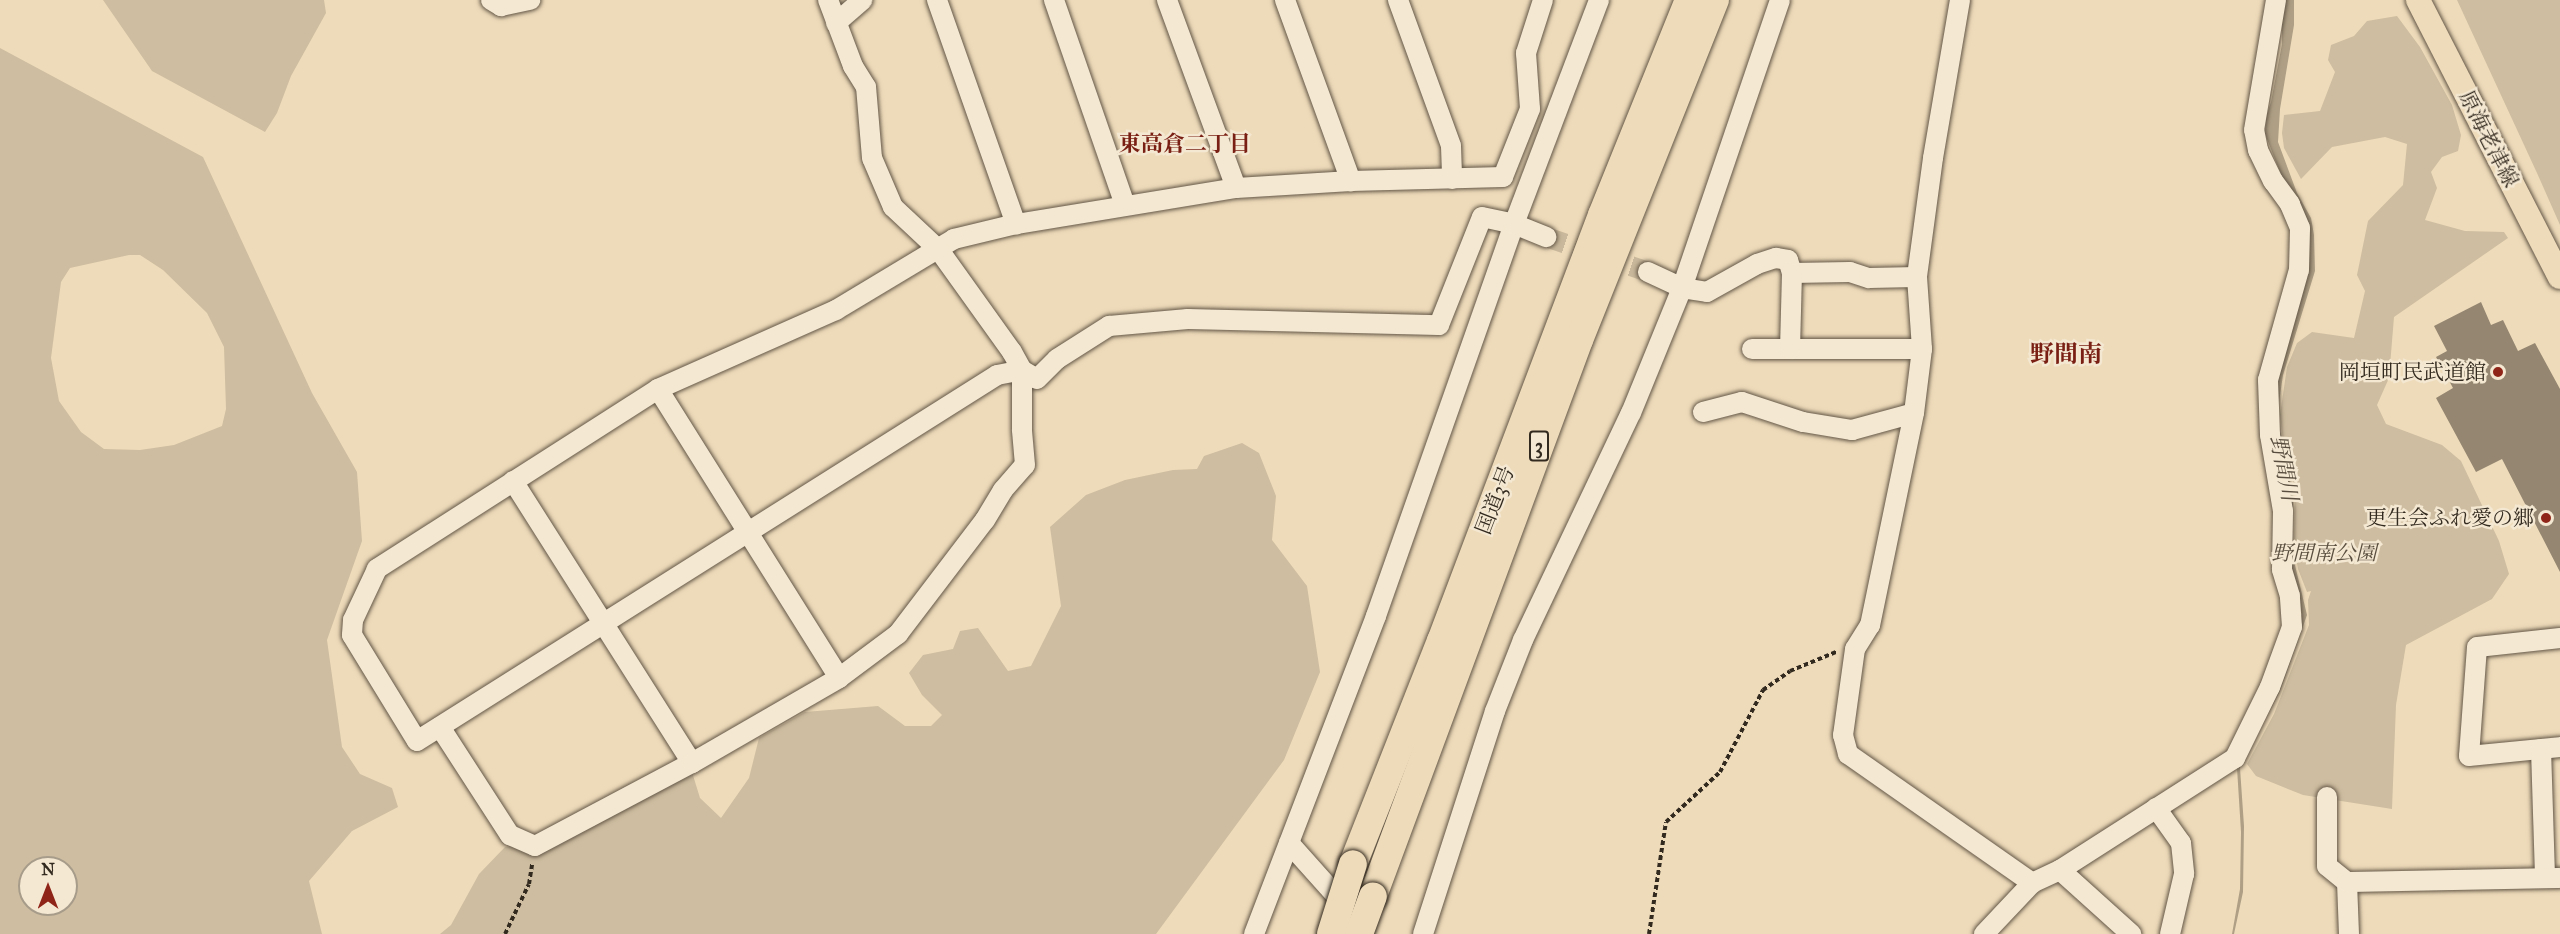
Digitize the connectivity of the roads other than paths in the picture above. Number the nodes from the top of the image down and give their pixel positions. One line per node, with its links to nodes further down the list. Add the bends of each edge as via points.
1 (491, 0): 2 (street, via 501,6)
2 (530, 0)
3 (828, 0): 18 (street)
4 (862, 0): 18 (street)
5 (937, 0): 23 (street)
6 (1054, 0): 22 (street)
7 (1167, 0): 21 (street)
8 (1285, 0): 20 (street)
9 (1398, 0): 19 (street, via 1451,146)
10 (1543, 0): 19 (street, via 1526,53 1530,109 1503,177)
11 (1599, 0): 24 (street)
12 (1689, 0): 55 (highway, 国道3号 / 3, bridge, via 1602,214 1353,864)
13 (1715, 0): 56 (highway, 国道3号 / 3, bridge, via 1575,351)
14 (1780, 0): 31 (street)
15 (1960, 0): 29 (street)
16 (2276, 0): 48 (street, via 2254,130 2258,150 2300,228 2299,270 2268,380 2270,435 2283,511 2282,569 2290,596 2292,627 2270,687 2235,758)
17 (2418, 0): 30 (main road, 原海老津線)
18 (836, 23): 26 (street, via 866,87 872,158 893,207)
19 (1452, 179): 20 (street)
20 (1351, 181): 21 (street)
21 (1236, 188): 22 (street)
22 (1125, 205): 23 (street)
23 (1017, 224): 26 (street, via 954,239)
24 (1514, 224): 25 (street); 35 (street, via 1482,217 1439,325 1188,319 1109,326 1057,359 1038,379); 49 (street, via 1376,616)
25 (1546, 237)
26 (939, 250): 35 (street); 36 (street, via 836,310)
27 (1648, 272): 31 (street)
28 (1792, 273): 29 (street); 31 (street, via 1788,260 1776,258 1757,264 1707,292); 33 (street)
29 (1917, 277): 34 (street)
30 (2560, 277)
31 (1682, 288): 58 (street, via 1631,413 1523,640 1467,792)
32 (1752, 349): 33 (street)
33 (1790, 350): 34 (street)
34 (1922, 350): 38 (street)
35 (1022, 370): 40 (street, via 997,375); 43 (street, via 1025,465 898,634)
36 (658, 389): 39 (street); 40 (street)
37 (1703, 412): 38 (street, via 1742,402 1803,422 1852,430)
38 (1914, 413): 53 (street, via 1870,625 1855,649 1843,735 1848,754)
39 (513, 481): 41 (street); 44 (street, via 377,569 353,620 352,635 417,741)
40 (748, 531): 41 (street); 43 (street)
41 (603, 623): 44 (street); 46 (street)
42 (2560, 638): 45 (street, via 2477,647 2469,756)
43 (839, 678): 46 (street)
44 (440, 727): 46 (street, via 510,835 535,846)
45 (2550, 748): 51 (street)
46 (692, 763)
47 (2327, 797): 52 (street, via 2328,866)
48 (2156, 808): 50 (street); 61 (street, via 2181,843 2184,874)
49 (1289, 843): 54 (street); 57 (street)
50 (2060, 870): 53 (street); 60 (street)
51 (2552, 878): 52 (street)
52 (2347, 882): 62 (street)
53 (2032, 884): 59 (street)
54 (1254, 934)
55 (1331, 934)
56 (1359, 934)
57 (1370, 934)
58 (1423, 934)
59 (1984, 934)
60 (2131, 934)
61 (2170, 934)
62 (2349, 934)

